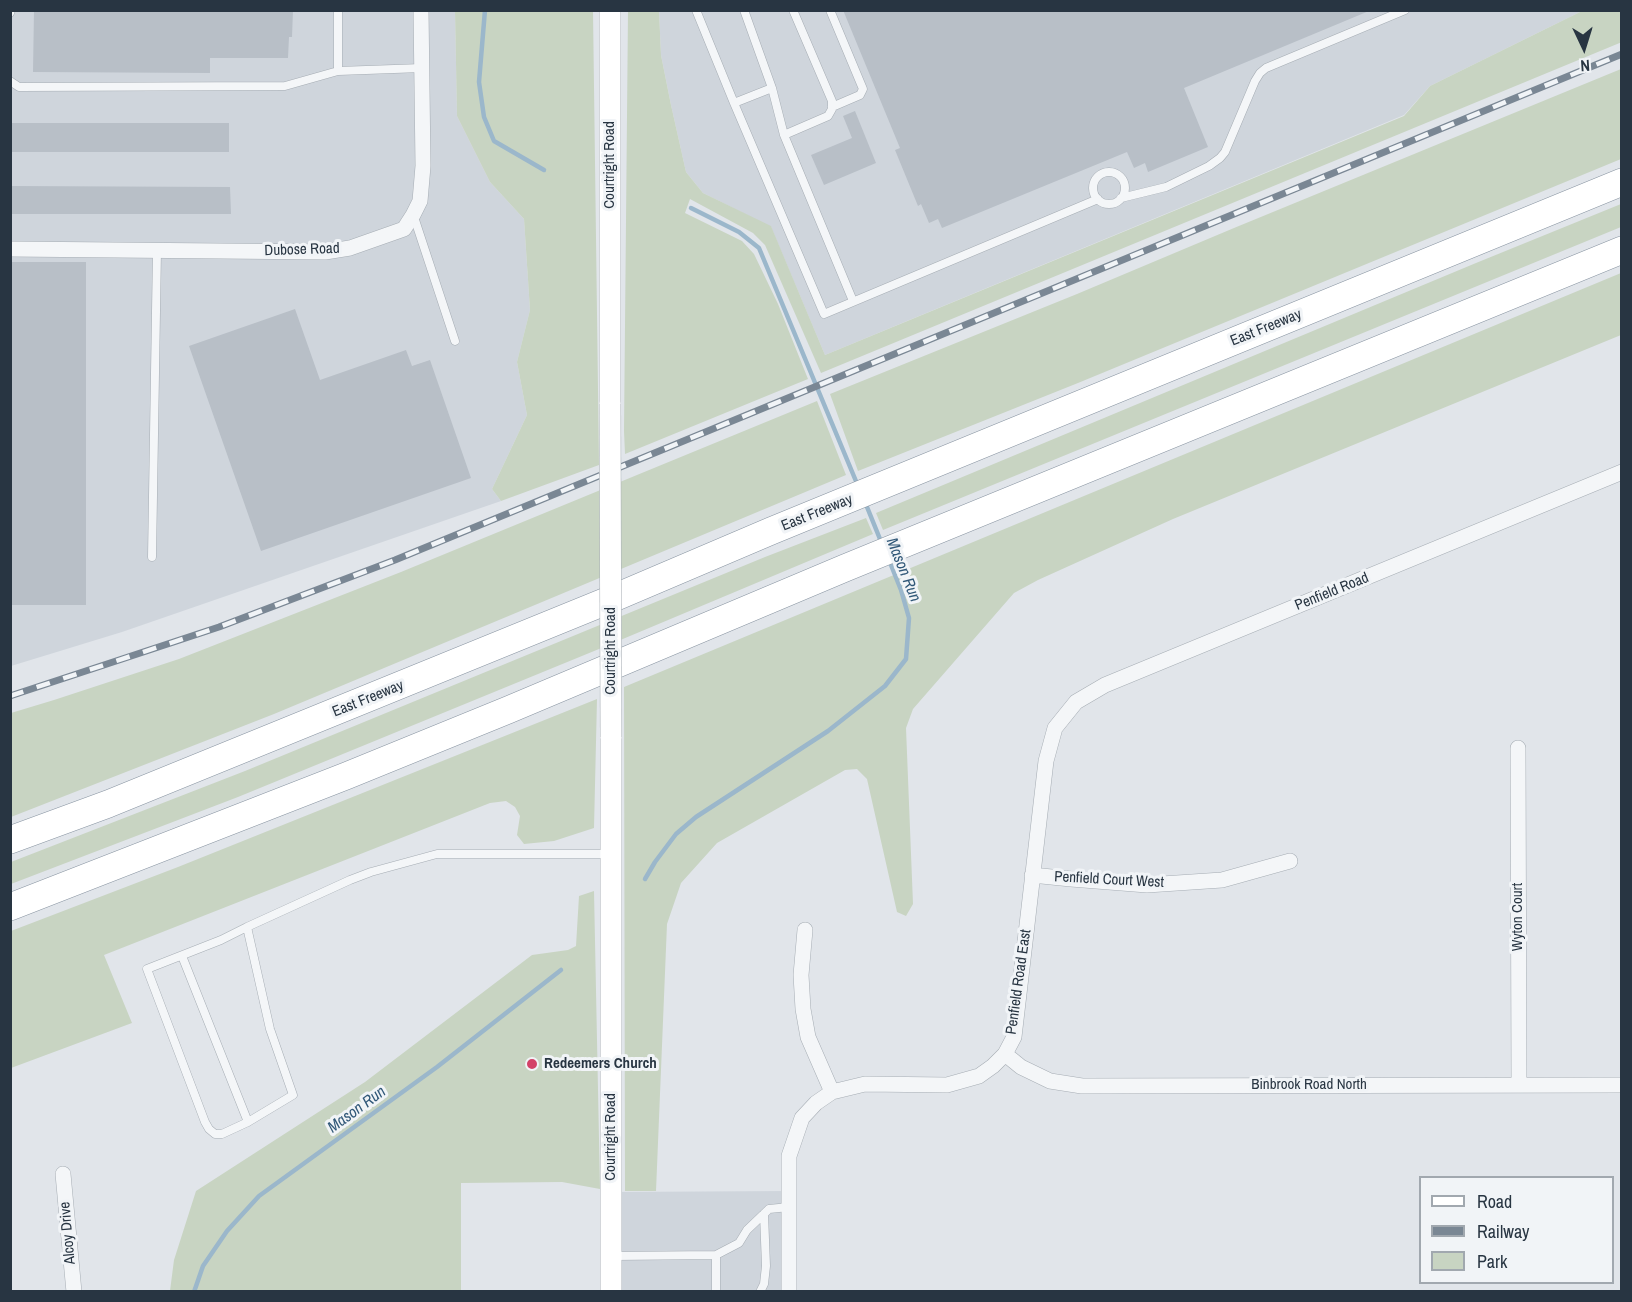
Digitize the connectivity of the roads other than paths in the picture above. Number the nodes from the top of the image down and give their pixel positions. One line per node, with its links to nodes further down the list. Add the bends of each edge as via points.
1 (338, 10): 10 (lane)
2 (421, 10): 9 (street)
3 (610, 10): 27 (street, Courtright Road, bridge)
4 (696, 10): 13 (lane)
5 (744, 10): 12 (lane)
6 (793, 10): 14 (lane)
7 (830, 10): 14 (lane, via 863,88 860,95)
8 (1405, 10): 17 (lane, via 1266,68 1260,73 1221,158 1166,187)
9 (422, 68): 10 (lane); 19 (street, via 422,178 420,201)
10 (338, 71): 11 (lane, via 285,86 19,87)
11 (10, 81)
12 (772, 88): 13 (lane); 15 (lane)
13 (734, 104): 23 (lane, via 824,314)
14 (832, 107): 15 (lane, via 828,117)
15 (784, 135): 23 (lane)
16 (1622, 182): 30 (highway, East Freeway, via 609,600 108,804)
17 (1121, 198): 18 (lane, via 1112,204); 18 (lane, via 1125,190 1123,180 1110,173 1101,175 1095,183)
18 (1098, 199): 23 (lane)
19 (413, 215): 21 (street, Dubose Road, via 404,229 326,252); 24 (lane)
20 (10, 249): 21 (street, Dubose Road)
21 (157, 250): 26 (lane)
22 (1622, 250): 27 (highway)
23 (853, 301)
24 (455, 341)
25 (1622, 472): 28 (street, Penfield Road, via 1105,685 1076,702)
26 (152, 557)
27 (611, 666): 31 (street, Courtright Road, bridge); 34 (highway, via 335,780)
28 (1055, 728): 33 (street, Penfield Road East)
29 (1518, 748): 39 (street, Wyton Court)
30 (10, 840)
31 (611, 854): 35 (lane, via 437,854 371,872); 47 (street, Courtright Road)
32 (1290, 861): 33 (street, Penfield Court West, via 1222,880 1147,885)
33 (1032, 875): 38 (street, Penfield Road East, via 1014,1036)
34 (10, 907)
35 (247, 927): 37 (lane); 42 (lane, via 270,1029 293,1095)
36 (805, 930): 41 (street, via 802,1009 808,1037)
37 (182, 956): 42 (lane); 42 (lane, via 147,969 205,1122 215,1134)
38 (1005, 1054): 39 (street, Binbrook Road North, via 1050,1081 1082,1086); 41 (street, Penfield Road East, via 979,1076 946,1085 865,1084)
39 (1519, 1085): 40 (street, Binbrook Road North)
40 (1622, 1085)
41 (832, 1092): 44 (street, Penfield Road East, via 802,1118 789,1156)
42 (248, 1122)
43 (63, 1174): 48 (street, Alcoy Drive)
44 (789, 1207): 45 (lane, via 769,1209); 52 (street, Penfield Road East)
45 (764, 1214): 46 (lane, via 739,1243); 51 (lane, via 766,1266)
46 (716, 1255): 47 (lane); 50 (lane)
47 (611, 1257): 49 (street, Courtright Road)
48 (74, 1292)
49 (611, 1292)
50 (716, 1292)
51 (760, 1292)
52 (789, 1292)

